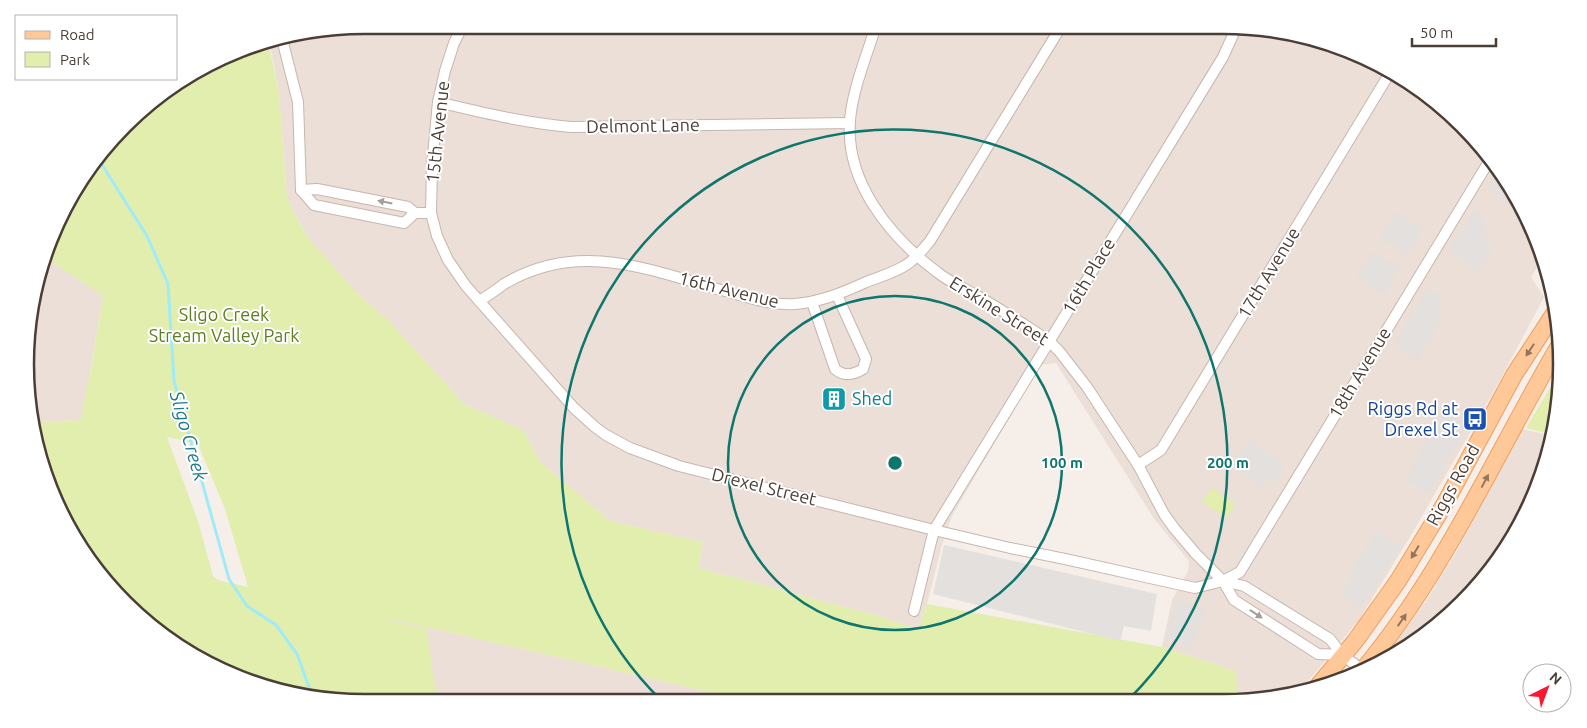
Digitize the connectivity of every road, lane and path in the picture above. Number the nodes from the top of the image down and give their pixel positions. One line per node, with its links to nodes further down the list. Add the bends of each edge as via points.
1 (458, 34): 7 (street, 15th Avenue)
2 (873, 34): 8 (street, Erskine Street, via 857,84)
3 (1056, 34): 13 (street, 16th Avenue, via 930,241)
4 (1233, 34): 18 (street, 16th Place, via 1223,57)
5 (283, 44): 10 (street, via 298,102)
6 (1387, 78): 20 (street, 17th Avenue, via 1161,450)
7 (438, 102): 8 (street, Delmont Lane, via 513,120 572,127); 12 (street, 15th Avenue)
8 (850, 123): 13 (street, Erskine Street, via 856,169 865,192 887,225)
9 (1487, 165): 22 (street, 18th Avenue, via 1240,572)
10 (301, 190): 11 (street, one-way to 10, via 408,207 326,190); 11 (street, via 314,206 404,223)
11 (414, 212): 12 (street)
12 (431, 213): 15 (street, Drexel Street, via 448,260)
13 (917, 256): 14 (street, 16th Avenue, via 906,265); 18 (street, Erskine Street, via 937,273)
14 (837, 295): 16 (street, 16th Avenue); 16 (street, via 866,359 863,369 856,373 841,374 835,368)
15 (479, 301): 16 (street, 16th Avenue, via 505,284 546,267 594,260 647,269 763,301); 21 (street, Drexel Street, via 584,418 618,442 678,466)
16 (812, 302)
17 (1550, 322): 24 (main road, Riggs Road, one-way to 24, via 1514,375 1398,581)
18 (1049, 341): 20 (street, Erskine Street, via 1087,386); 21 (street, 16th Place)
19 (1553, 356): 25 (main road, Riggs Road, one-way to 19, via 1432,575)
20 (1138, 465): 22 (street, Erskine Street, via 1174,528)
21 (934, 530): 22 (street, Drexel Street, via 1195,588); 23 (street, 16th Place)
22 (1223, 580): 24 (street, via 1244,586 1330,638); 24 (street, one-way to 24, via 1234,600 1318,654)
23 (914, 612)
24 (1342, 655): 26 (street, Riggs Road); 27 (main road, Riggs Road)
25 (1372, 659)
26 (1356, 666)
27 (1324, 679)

